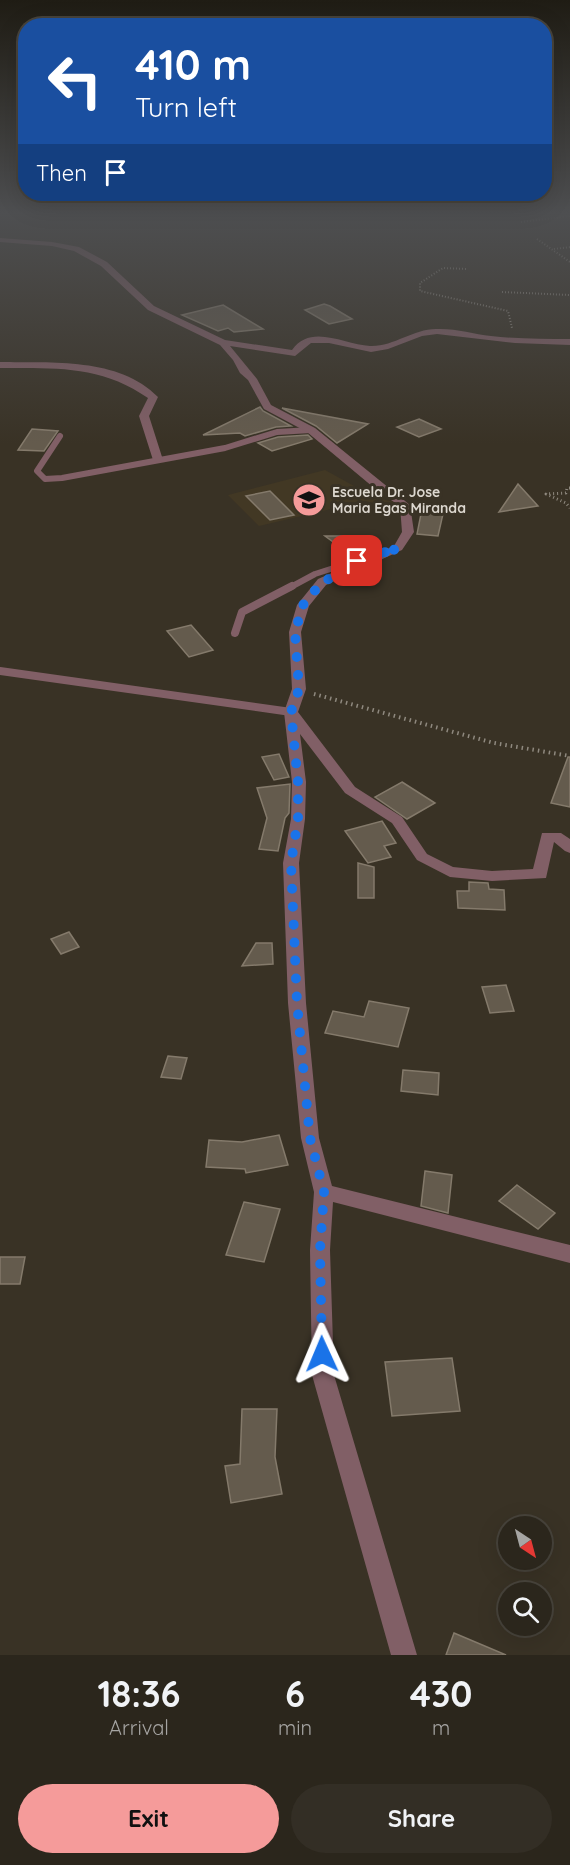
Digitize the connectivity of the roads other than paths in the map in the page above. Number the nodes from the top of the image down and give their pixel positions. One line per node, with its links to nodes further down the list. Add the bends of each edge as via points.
1 (131, 289): 3 (street, via 151,308)
2 (570, 342): 3 (street, via 524,342 427,332 372,350 334,340 303,343 295,353 245,343)
3 (223, 343): 5 (street, via 252,379 267,407)
4 (0, 365): 7 (street, via 80,366 110,372 138,384 153,397 144,416)
5 (311, 430): 7 (lane, via 277,432 225,448); 8 (street, via 405,505 408,532)
6 (60, 436): 7 (lane, via 38,471 45,479)
7 (158, 460)
8 (398, 548): 9 (lane, via 315,574 242,612); 11 (street, via 322,582 303,605 295,632 299,689)
9 (235, 633)
10 (0, 671): 11 (lane)
11 (291, 712): 12 (street, via 350,790 397,820 422,857 450,872 492,876 540,874 547,836 561,838); 13 (street, via 298,782 298,819 291,863 297,1003 310,1138)
12 (570, 848)
13 (324, 1192): 14 (street); 15 (street, via 320,1250 322,1375)
14 (570, 1254)
15 (404, 1655)

